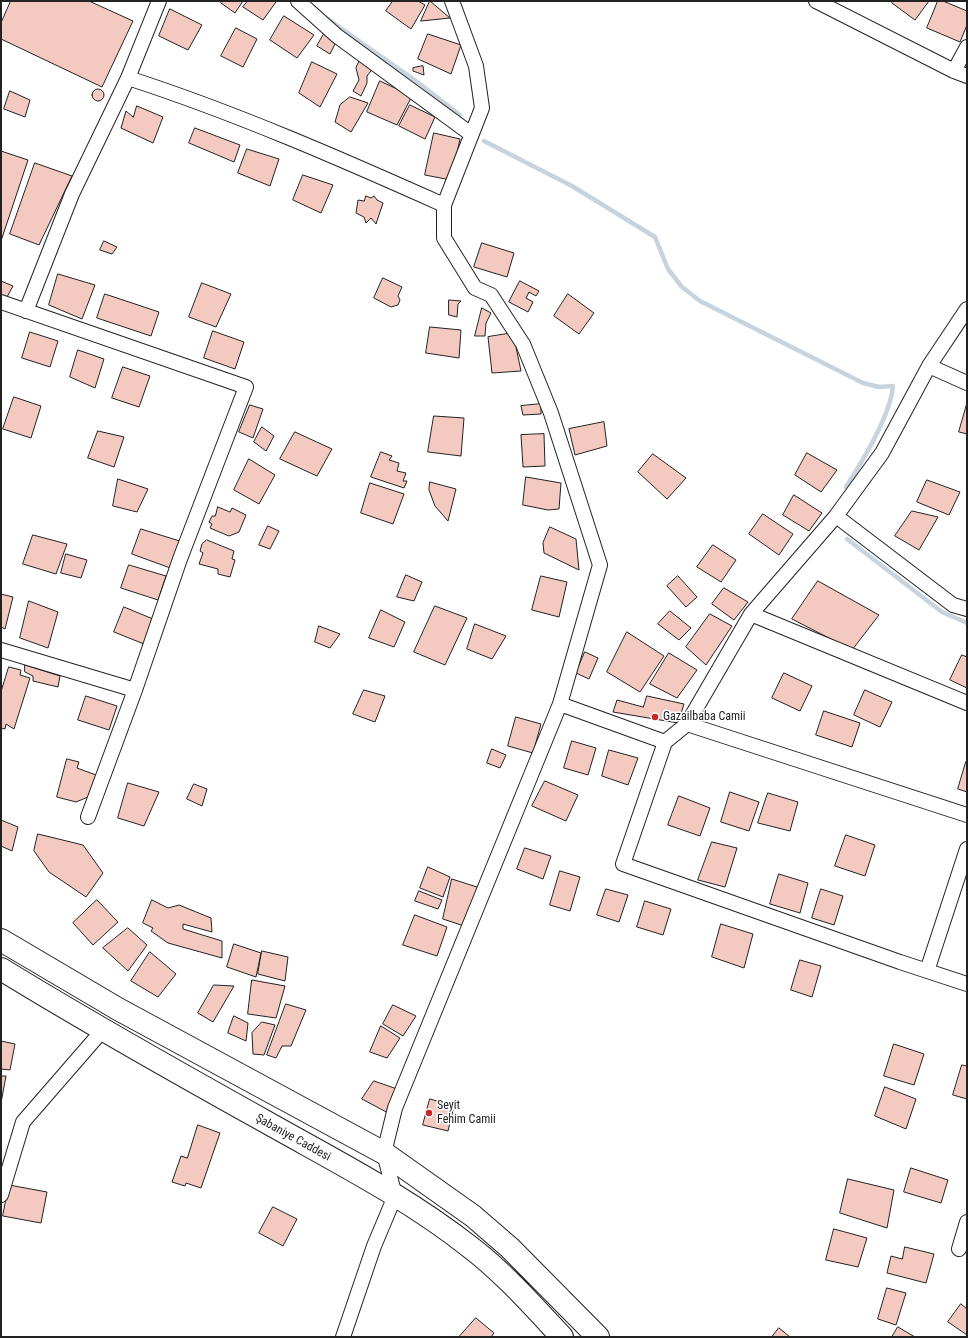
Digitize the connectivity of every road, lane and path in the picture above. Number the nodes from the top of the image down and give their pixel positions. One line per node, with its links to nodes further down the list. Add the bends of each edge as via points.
1 (159, 1): 7 (street)
2 (298, 1): 8 (street, via 338,36)
3 (452, 1): 8 (street, via 476,66 482,108)
4 (816, 1): 6 (street)
5 (967, 47): 6 (street)
6 (960, 73)
7 (128, 78): 9 (street, via 185,97 352,164); 12 (street, via 72,194)
8 (471, 134): 9 (street)
9 (444, 205): 21 (street, via 444,238 475,288 491,295 523,344 551,413 600,565)
10 (1, 302): 12 (street)
11 (967, 309): 13 (street)
12 (26, 311): 19 (street, via 246,387 180,559)
13 (929, 366): 14 (street); 15 (street, via 882,453)
14 (967, 383)
15 (836, 516): 16 (street, via 954,604); 17 (street)
16 (967, 608)
17 (751, 614): 20 (street); 22 (street)
18 (1, 650): 19 (street)
19 (135, 690): 25 (street)
20 (967, 703)
21 (560, 704): 23 (street); 32 (street, via 395,1108)
22 (687, 724): 23 (street); 24 (street)
23 (665, 742): 29 (street, via 623,864)
24 (967, 815)
25 (88, 817)
26 (967, 849): 29 (street)
27 (1, 940): 32 (highway, via 118,1009)
28 (1, 969): 31 (highway, Şabaniye Caddesi)
29 (927, 970): 30 (street)
30 (967, 984)
31 (102, 1031): 33 (street, via 23,1122); 34 (highway, Şabaniye Caddesi)
32 (384, 1153): 34 (street); 39 (highway, via 474,1216 510,1248)
33 (1, 1195)
34 (395, 1196): 37 (street, via 374,1246); 38 (highway, Şabaniye Caddesi, via 430,1216 472,1248)
35 (967, 1222): 36 (street)
36 (959, 1249)
37 (343, 1337)
38 (562, 1337)
39 (598, 1337)

